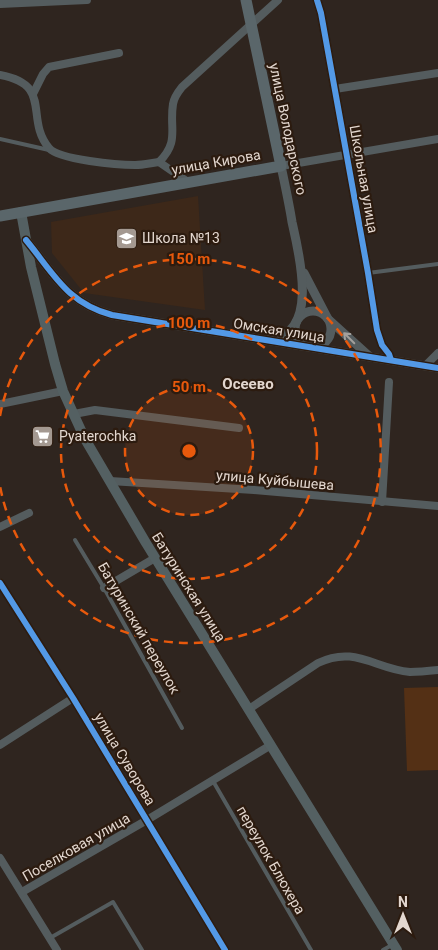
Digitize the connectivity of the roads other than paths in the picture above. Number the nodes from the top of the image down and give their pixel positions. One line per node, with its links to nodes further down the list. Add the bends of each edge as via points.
1 (86, 0): 5 (street)
2 (246, 0): 6 (main road, улица Володарского)
3 (278, 0): 6 (street)
4 (316, 0): 10 (street, Школьная улица, via 322,13)
5 (0, 4)
6 (251, 23): 16 (street, via 175,96 172,143); 17 (main road, улица Володарского)
7 (119, 53): 11 (street, via 49,67)
8 (438, 73): 10 (street)
9 (0, 75): 11 (street, via 21,81)
10 (335, 89): 15 (street, Школьная улица)
11 (33, 94): 14 (street, via 44,141)
12 (0, 139): 14 (lane)
13 (438, 139): 15 (street, улица Кирова)
14 (51, 150): 16 (street, via 88,160 136,165)
15 (347, 154): 17 (street, улица Кирова); 24 (street, Школьная улица)
16 (158, 162): 18 (street)
17 (281, 166): 18 (main road, улица Кирова); 22 (street, улица Володарского)
18 (188, 182): 19 (main road, улица Кирова)
19 (21, 212): 20 (main road, улица Кирова); 21 (main road, Батуринская улица)
20 (0, 216)
21 (26, 240): 27 (street, Омская улица, via 58,282 83,304 97,311); 35 (main road, Батуринская улица)
22 (301, 263): 25 (street, улица Володарского); 26 (street, улица Володарского, via 302,296)
23 (438, 264): 24 (lane)
24 (368, 272): 31 (street, Школьная улица, via 379,338)
25 (328, 319): 26 (street, via 312,311 303,314); 28 (street, via 332,328 329,338); 30 (street, Омская улица, one-way to 25)
26 (297, 322): 27 (street, Омская улица, via 283,337); 28 (street, via 297,337)
27 (265, 340): 28 (street, Омская улица)
28 (311, 348): 30 (street, Омская улица)
29 (438, 353): 32 (street)
30 (370, 357): 31 (street, Омская улица)
31 (391, 360): 32 (street, Омская улица)
32 (425, 366): 33 (street, Омская улица)
33 (438, 368)
34 (389, 382): 40 (street)
35 (64, 391): 36 (street); 37 (main road, Батуринская улица)
36 (0, 404)
37 (74, 414): 38 (street, via 95,410); 39 (main road, Батуринская улица)
38 (239, 428)
39 (110, 481): 40 (street, улица Куйбышева); 45 (main road, Батуринская улица)
40 (382, 502): 41 (street, улица Куйбышева)
41 (438, 506)
42 (29, 513): 43 (street)
43 (0, 527)
44 (75, 540): 47 (lane, Батуринский переулок)
45 (155, 558): 47 (street); 50 (main road, Батуринская улица)
46 (0, 583): 49 (street, улица Суворова)
47 (104, 588): 51 (lane, Батуринский переулок)
48 (438, 670): 50 (street, via 410,672 355,657 328,658)
49 (74, 698): 52 (street); 55 (street, улица Суворова)
50 (249, 709): 53 (main road, Батуринская улица)
51 (182, 728)
52 (0, 745)
53 (271, 745): 54 (street, Поселковая улица); 59 (main road, Батуринская улица)
54 (213, 781): 55 (street, Поселковая улица); 63 (lane, переулок Блюхера)
55 (147, 820): 57 (street, Поселковая улица); 62 (street, улица Суворова)
56 (0, 858): 57 (street)
57 (22, 892): 58 (street)
58 (50, 938): 60 (street); 61 (lane, via 113,902)
59 (396, 947): 64 (lane)
60 (57, 950)
61 (142, 950)
62 (225, 950)
63 (310, 950)
64 (383, 950)

